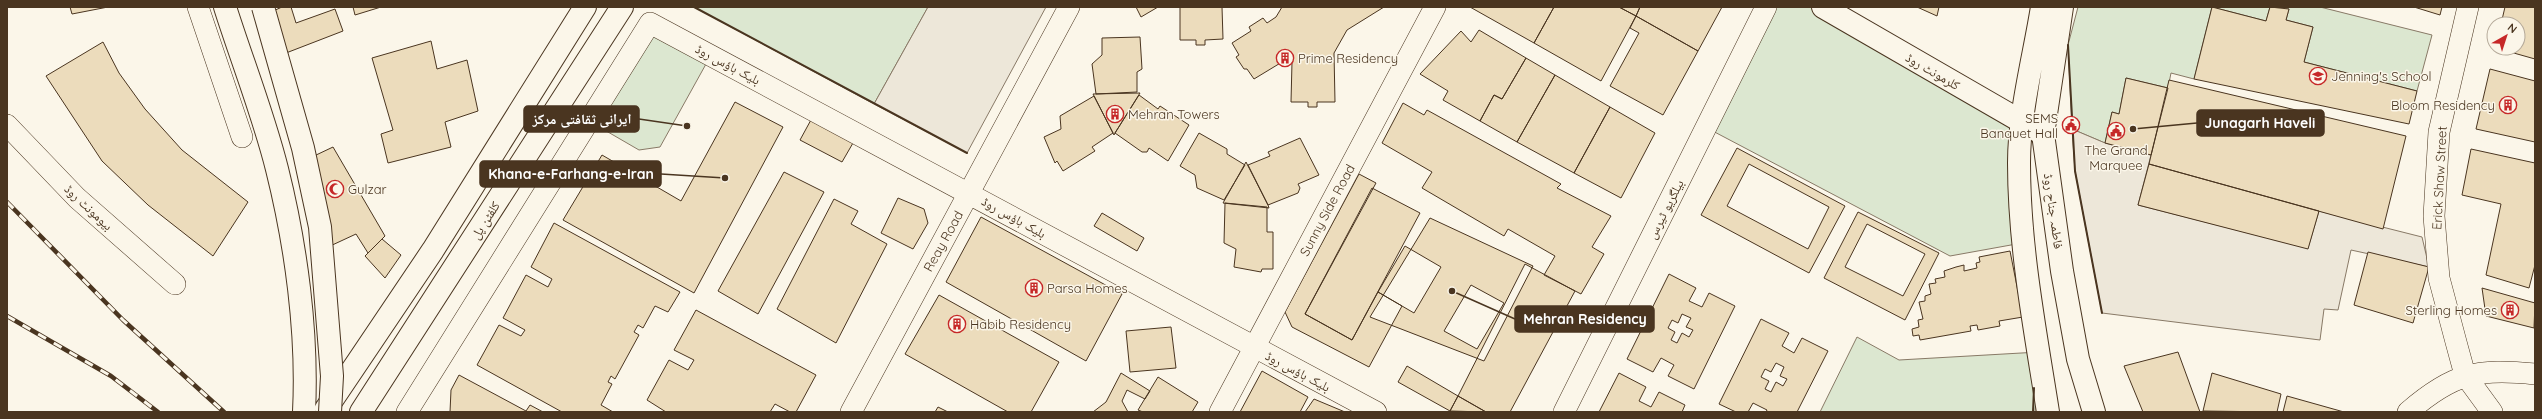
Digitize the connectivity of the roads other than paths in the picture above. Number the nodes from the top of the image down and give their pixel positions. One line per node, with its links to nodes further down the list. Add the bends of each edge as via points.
1 (198, 7): 16 (street)
2 (225, 7): 22 (main road, via 246,64 277,168 292,238 303,346)
3 (263, 7): 24 (main road, bridge, via 303,148 320,227 332,376)
4 (585, 7): 23 (main road, bridge, via 432,250)
5 (622, 7): 25 (main road, کلفٹن پل)
6 (1069, 7): 17 (street, Reay Road)
7 (1435, 7): 19 (street, Sunny Side Road)
8 (1766, 7): 30 (street, بیلگریو ٹیرس)
9 (1823, 7): 13 (main road, کلرمونٹ روڈ)
10 (2042, 7): 13 (main road)
11 (2062, 7): 15 (main road, فاطمہ جناح روڈ)
12 (2468, 7): 21 (street, Erick Shaw Street, via 2439,132 2434,216 2439,278)
13 (2023, 123): 15 (main road, کلرمونٹ روڈ); 31 (main road, via 2019,162 2023,252)
14 (7, 125): 18 (street, بیومونٹ روڈ, via 77,198)
15 (2043, 134): 32 (main road, فاطمہ جناح روڈ, via 2075,345)
16 (242, 137)
17 (970, 193): 19 (street, بلیک ہاؤس روڈ); 26 (street, بلیک ہاؤس روڈ, via 650,23); 27 (street, Reay Road)
18 (174, 284)
19 (1254, 348): 28 (street, Sunny Side Road); 29 (street, بلیک ہاؤس روڈ)
20 (2535, 374): 21 (street, via 2508,371)
21 (2465, 375): 33 (street, via 2439,387); 34 (street, Erick Shaw Street)
22 (304, 412)
23 (324, 412)
24 (330, 412)
25 (361, 412)
26 (407, 412)
27 (851, 412)
28 (1220, 412)
29 (1376, 412)
30 (1564, 412)
31 (2048, 412)
32 (2094, 412)
33 (2408, 412)
34 (2492, 412)

